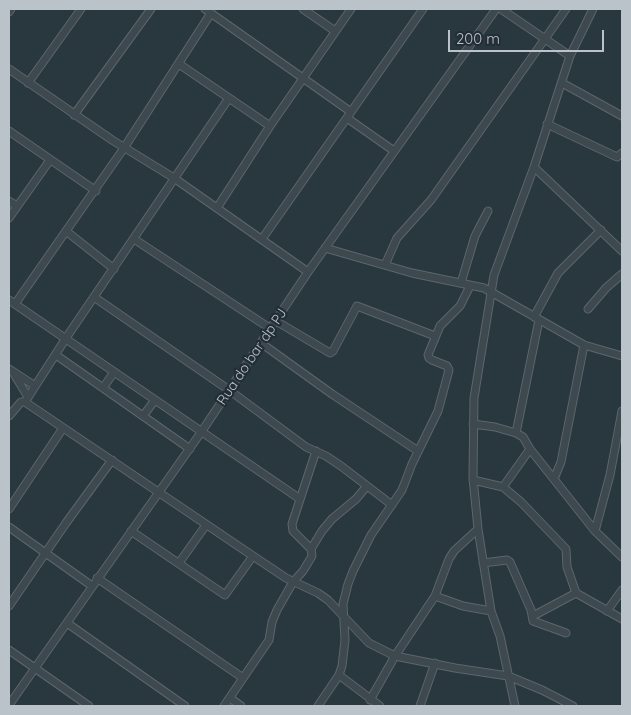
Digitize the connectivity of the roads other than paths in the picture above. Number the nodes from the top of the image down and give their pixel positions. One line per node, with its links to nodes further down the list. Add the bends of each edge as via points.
1 (11, 9): 12 (street)
2 (81, 9): 19 (street)
3 (151, 9): 22 (street)
4 (303, 9): 13 (street)
5 (351, 9): 13 (street)
6 (423, 9): 23 (street)
7 (496, 9): 29 (street, Rua do bar dp PJ)
8 (501, 9): 14 (street)
9 (566, 9): 14 (street)
10 (593, 9): 15 (street)
11 (208, 11): 16 (street); 18 (street)
12 (9, 12)
13 (335, 31): 18 (street)
14 (545, 39): 15 (street); 46 (street, via 431,200 397,238)
15 (570, 56): 20 (street)
16 (179, 64): 21 (street); 28 (street)
17 (9, 70): 19 (street)
18 (303, 79): 23 (street); 26 (street)
19 (28, 83): 22 (street)
20 (562, 83): 24 (street); 25 (street)
21 (229, 98): 26 (street); 33 (street)
22 (74, 115): 28 (street)
23 (349, 115): 29 (street); 43 (street)
24 (622, 116)
25 (547, 124): 30 (street, via 618,157); 32 (street)
26 (270, 126): 37 (street)
27 (9, 131): 31 (street)
28 (124, 148): 33 (street); 34 (street)
29 (394, 151): 44 (street, Rua do bar dp PJ)
30 (622, 153)
31 (50, 160): 34 (street); 36 (street)
32 (534, 167): 40 (street); 52 (street, via 499,258)
33 (174, 178): 37 (street); 42 (street)
34 (96, 190): 41 (street)
35 (9, 201): 36 (street)
36 (17, 206): 39 (street)
37 (217, 208): 43 (street)
38 (488, 211): 50 (street, via 475,236)
39 (9, 218)
40 (601, 230): 45 (street); 56 (street, via 558,273)
41 (66, 231): 47 (street); 54 (street)
42 (134, 239): 47 (street); 58 (street)
43 (262, 239): 48 (street)
44 (325, 248): 46 (street); 48 (street, Rua do bar dp PJ)
45 (622, 251)
46 (385, 265): 50 (street)
47 (114, 269): 53 (street)
48 (308, 272): 57 (street, Rua do bar dp PJ)
49 (622, 274): 55 (street)
50 (461, 283): 51 (street)
51 (470, 286): 52 (street); 59 (street, via 460,306 440,326)
52 (492, 292): 56 (street); 75 (street, via 474,398)
53 (94, 297): 60 (street); 69 (street)
54 (12, 302): 60 (street)
55 (588, 309)
56 (536, 318): 62 (street); 78 (street)
57 (276, 321): 58 (street, Rua do bar dp PJ); 59 (street, via 330,353 358,306)
58 (271, 329): 61 (street, Rua do bar dp PJ)
59 (435, 336): 82 (street, via 429,358 449,370 438,411)
60 (66, 338): 63 (street); 66 (street)
61 (261, 343): 69 (street, Rua do bar dp PJ); 82 (street)
62 (584, 345): 64 (street); 84 (street, via 561,462)
63 (56, 355): 67 (street); 68 (street)
64 (622, 356)
65 (10, 370): 67 (street); 70 (street)
66 (114, 372): 68 (street); 71 (street)
67 (35, 386): 70 (street)
68 (103, 388): 74 (street)
69 (229, 390): 77 (street, Rua do bar dp PJ); 81 (street)
70 (27, 400): 73 (street); 76 (street)
71 (155, 400): 74 (street); 77 (street)
72 (622, 411): 95 (street, via 610,476)
73 (9, 416)
74 (143, 416): 79 (street)
75 (473, 424): 78 (street); 85 (street)
76 (63, 428): 83 (street); 91 (street)
77 (202, 431): 79 (street, Rua do bar dp PJ); 89 (street)
78 (516, 433): 80 (street, via 526,440)
79 (190, 448): 88 (street, Rua do bar dp PJ)
80 (530, 449): 84 (street); 87 (street)
81 (316, 451): 86 (street); 89 (street)
82 (418, 451): 90 (street, via 402,490)
83 (112, 460): 88 (street); 98 (street)
84 (554, 479): 95 (street)
85 (473, 480): 87 (street); 94 (street)
86 (367, 486): 90 (street); 97 (street, via 332,519)
87 (503, 487): 107 (street, via 566,549 567,567)
88 (159, 493): 92 (street); 96 (street, Rua do bar dp PJ)
89 (300, 499): 97 (street, via 292,524 294,531)
90 (392, 505): 112 (street, via 371,535 356,565 348,584)
91 (9, 509)
92 (206, 524): 99 (street); 101 (street)
93 (9, 527): 98 (street)
94 (478, 529): 102 (street); 108 (street, via 454,551)
95 (595, 530): 100 (street)
96 (131, 531): 101 (street); 103 (street, Rua do bar dp PJ)
97 (311, 545): 104 (street, via 312,556)
98 (46, 552): 105 (street); 109 (street)
99 (253, 556): 101 (street, via 225,594); 104 (street)
100 (622, 557)
101 (179, 563)
102 (483, 563): 110 (street); 113 (street, via 510,562)
103 (98, 578): 105 (street, Rua do bar dp PJ); 123 (street)
104 (293, 582): 112 (street, via 318,593); 123 (street, via 272,622 269,640)
105 (92, 586): 115 (street, Rua do bar dp PJ)
106 (622, 590): 111 (street)
107 (576, 593): 111 (street); 113 (street)
108 (435, 596): 110 (street); 118 (street)
109 (9, 606)
110 (491, 611): 122 (street)
111 (607, 611): 114 (street)
112 (343, 615): 118 (street, via 369,643); 121 (street, via 344,640)
113 (533, 616): 116 (street, via 533,621)
114 (622, 619)
115 (67, 623): 120 (street, Rua do bar dp PJ); 129 (street)
116 (566, 633)
117 (9, 650): 120 (street)
118 (395, 656): 119 (street); 125 (street)
119 (435, 664): 122 (street); 134 (street)
120 (34, 669): 126 (street); 127 (street, Rua do bar dp PJ)
121 (339, 675): 125 (street); 132 (street)
122 (508, 676): 135 (street); 136 (street)
123 (243, 678): 124 (street)
124 (230, 698): 130 (street); 131 (street)
125 (370, 700): 133 (street)
126 (77, 703): 128 (street)
127 (9, 705)
128 (89, 706)
129 (185, 706)
130 (224, 706)
131 (241, 706)
132 (318, 706)
133 (380, 706)
134 (420, 706)
135 (515, 706)
136 (572, 706)

